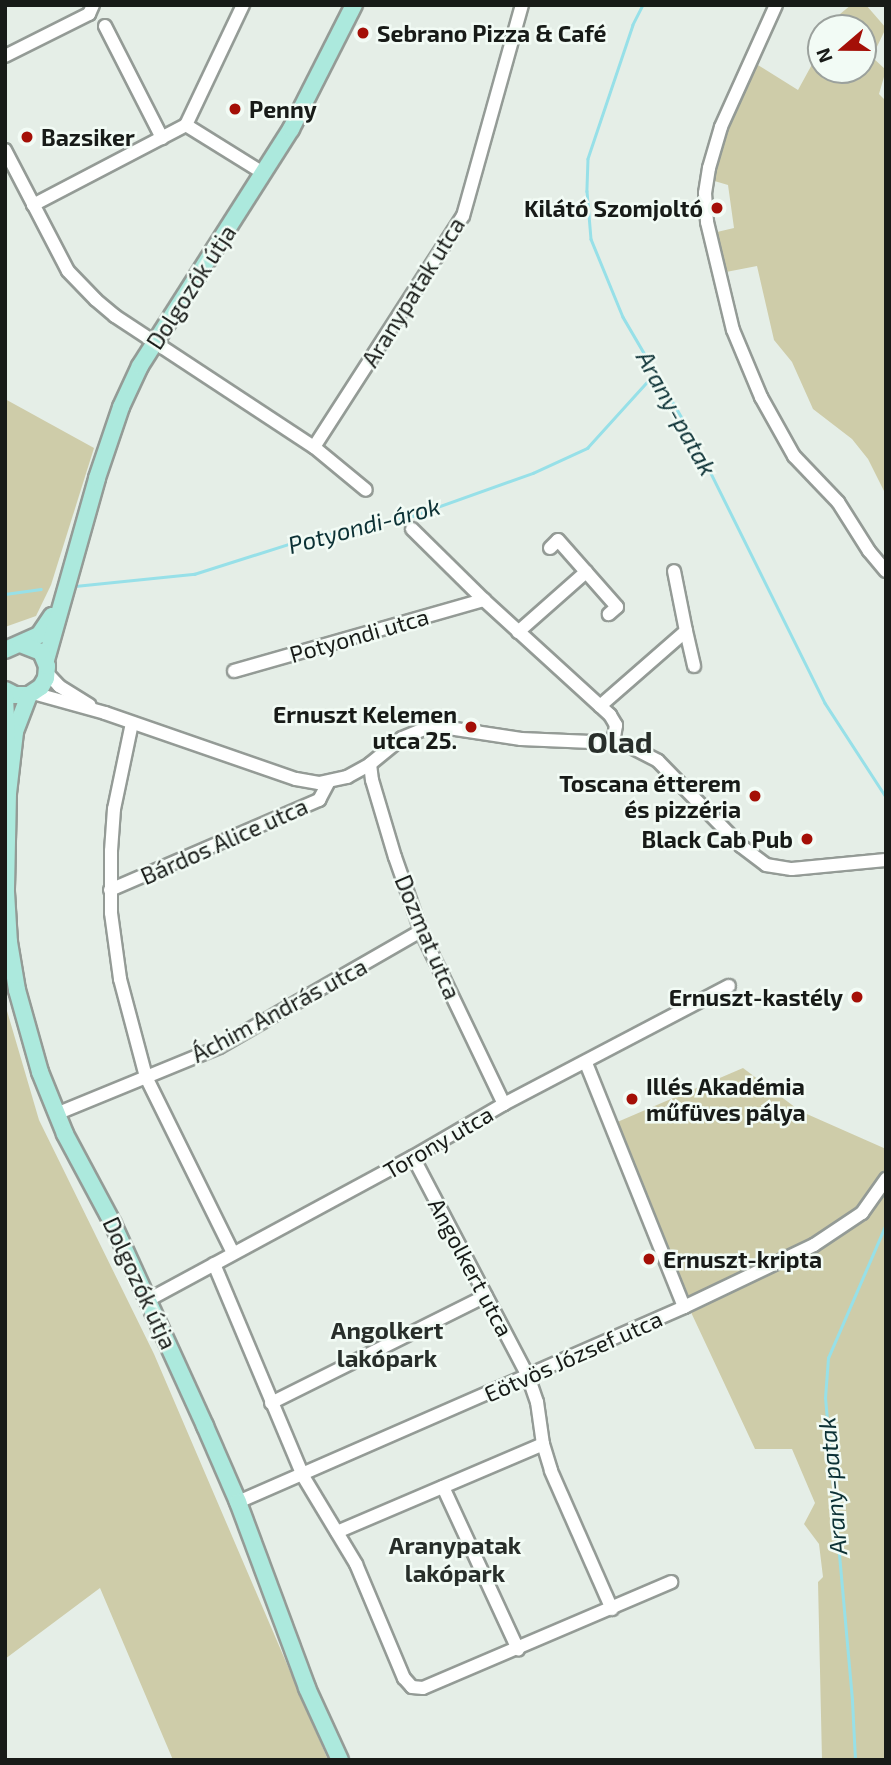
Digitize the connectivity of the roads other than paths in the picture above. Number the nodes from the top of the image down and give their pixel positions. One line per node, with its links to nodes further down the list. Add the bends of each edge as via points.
1 (93, 5): 7 (street, via 89,14)
2 (243, 5): 8 (street)
3 (354, 5): 11 (main road, Dolgozók útja, via 291,129)
4 (522, 5): 14 (street, Aranypatak utca, via 463,216)
5 (776, 5): 19 (street, via 721,127 707,180 707,222 733,330 761,397 794,456 838,502)
6 (105, 26): 9 (street)
7 (5, 56)
8 (186, 125): 9 (street); 11 (street)
9 (162, 138): 12 (street)
10 (5, 150): 12 (street)
11 (263, 173): 13 (main road, Dolgozók útja)
12 (33, 205): 13 (street, via 68,271 81,286 115,316)
13 (155, 341): 14 (street); 21 (main road, Dolgozók útja, via 113,430)
14 (314, 447): 15 (street)
15 (366, 490)
16 (412, 528): 22 (street)
17 (550, 548): 20 (street, via 558,540)
18 (674, 571): 24 (street)
19 (886, 571)
20 (586, 572): 23 (street, via 617,607); 25 (street)
21 (66, 584): 26 (main road, Dolgozók útja, via 40,635); 28 (main road, Dolgozók útja)
22 (484, 600): 25 (street); 29 (street, Potyondi utca)
23 (609, 614)
24 (687, 631): 27 (street); 33 (street)
25 (518, 632): 33 (street)
26 (9, 648): 28 (main road, via 33,647)
27 (694, 666)
28 (46, 667): 31 (main road, Dolgozók útja, via 44,683); 34 (street, via 59,686)
29 (234, 671)
30 (5, 690): 31 (main road)
31 (31, 694): 34 (street); 39 (main road, Dolgozók útja, via 15,732)
32 (5, 697): 39 (main road, Dolgozók útja)
33 (600, 706): 36 (street, via 616,725)
34 (105, 713): 35 (street)
35 (132, 723): 38 (street, via 296,779); 41 (street, via 114,809)
36 (613, 743): 37 (street, via 521,739 442,727 415,731); 40 (street, via 658,761 741,846 766,864 792,869)
37 (370, 764): 38 (street); 42 (street, Dozmat utca)
38 (328, 783): 41 (street, Bárdos Alice utca, via 319,800)
39 (8, 793): 47 (main road, Dolgozók útja, via 9,942 30,1036)
40 (886, 860)
41 (110, 890): 45 (street, via 120,979)
42 (421, 931): 45 (street, Áchim András utca, via 219,1047); 46 (street, Dozmat utca)
43 (729, 986): 44 (street, Torony utca)
44 (586, 1063): 46 (street, Torony utca); 54 (street)
45 (146, 1077): 47 (street, Áchim András utca); 50 (street)
46 (504, 1104): 48 (street, Torony utca)
47 (56, 1114): 53 (main road, Dolgozók útja)
48 (413, 1157): 50 (street, Torony utca); 52 (street, Angolkert utca)
49 (886, 1179): 54 (street, Eötvös József utca, via 872,1202 846,1225)
50 (233, 1252): 51 (street, Torony utca)
51 (214, 1264): 53 (street, Torony utca); 56 (street)
52 (486, 1296): 55 (street, Angolkert utca); 56 (street)
53 (148, 1300): 60 (main road, Dolgozók útja)
54 (684, 1307): 55 (street, Eötvös József utca)
55 (528, 1376): 57 (street, Angolkert utca); 58 (street, Eötvös József utca)
56 (271, 1403): 58 (street)
57 (543, 1444): 59 (street); 63 (street, Angolkert utca, via 560,1495)
58 (303, 1476): 60 (street, Eötvös József utca); 61 (street)
59 (443, 1487): 61 (street); 64 (street)
60 (238, 1502): 65 (main road, Dolgozók útja, via 307,1688)
61 (337, 1532): 64 (street, via 412,1687 423,1688)
62 (671, 1582): 63 (street)
63 (611, 1609): 64 (street)
64 (518, 1649)
65 (340, 1760)

